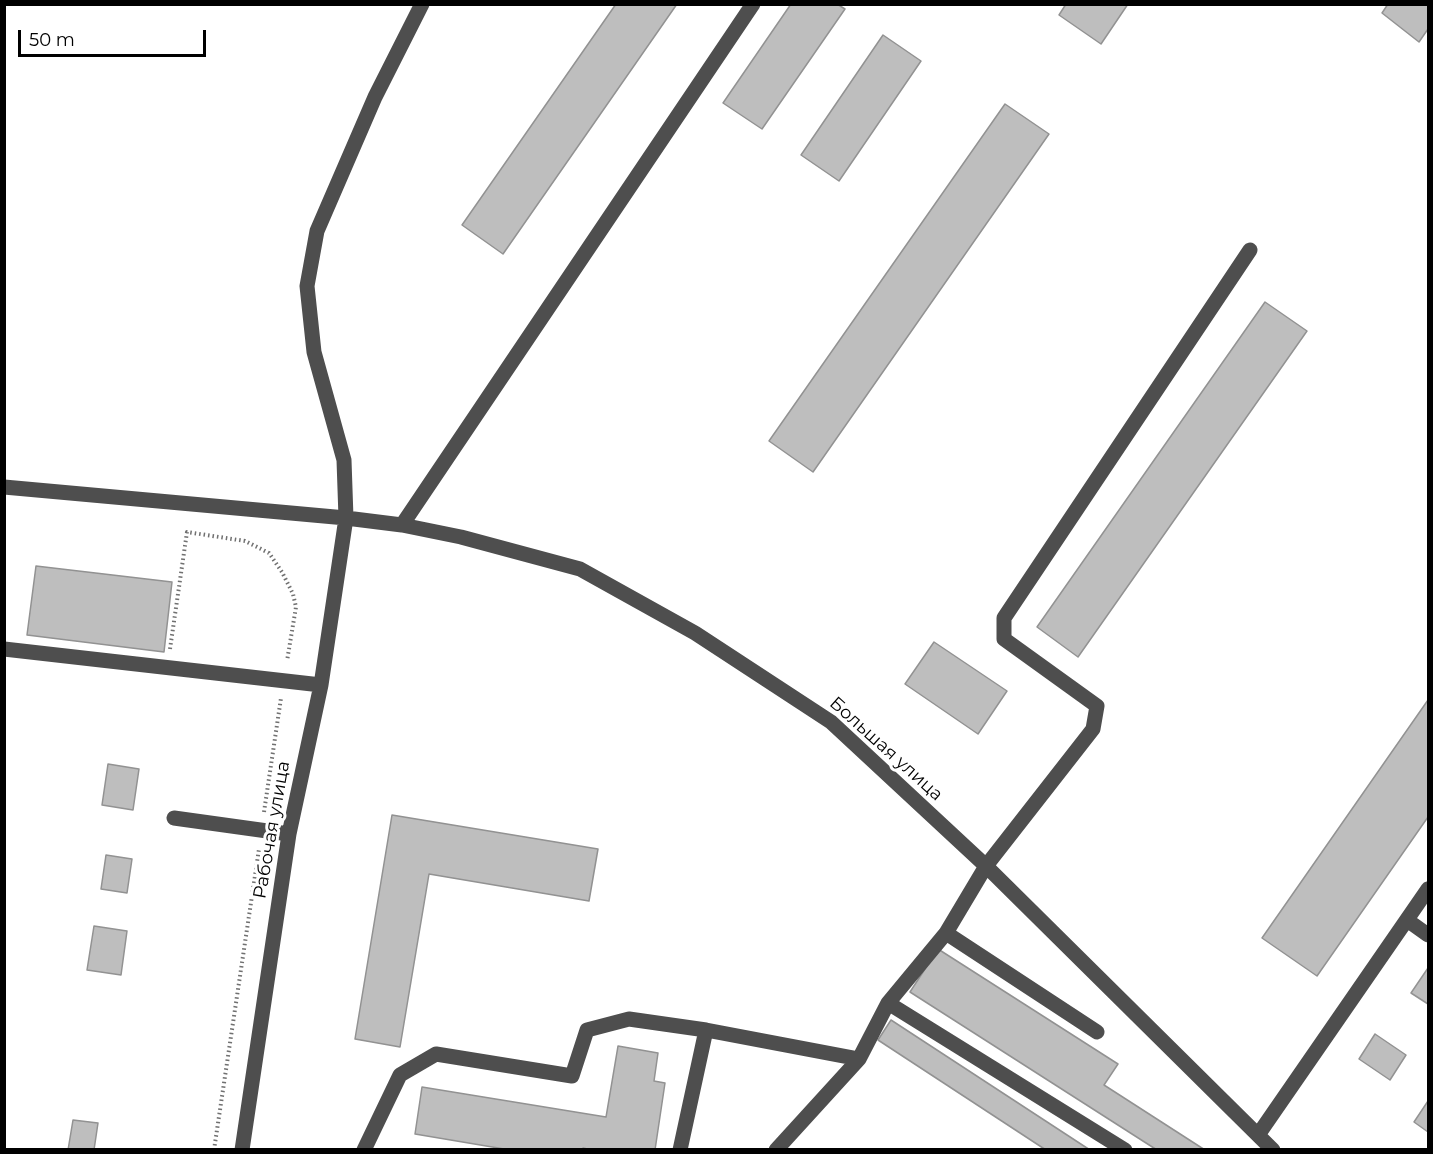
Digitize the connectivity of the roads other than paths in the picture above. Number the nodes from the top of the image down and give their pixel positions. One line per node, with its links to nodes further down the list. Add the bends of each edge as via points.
1 (422, 4): 5 (street, Рабочая улица, via 375,97 317,231 307,286 314,352 344,460)
2 (753, 4): 6 (street)
3 (1250, 250): 11 (street, via 1004,618 1004,639 1097,706 1093,729)
4 (4, 487): 5 (street, Большая улица)
5 (346, 518): 6 (street, Большая улица); 8 (street, Рабочая улица)
6 (402, 525): 11 (street, Большая улица, via 580,569 695,633 831,722)
7 (4, 649): 8 (street)
8 (321, 685): 10 (street, Рабочая улица)
9 (174, 818): 10 (street)
10 (289, 834): 21 (street, Рабочая улица)
11 (986, 866): 14 (street); 20 (street, Большая улица)
12 (1428, 889): 13 (street)
13 (1407, 920): 15 (street); 20 (street)
14 (946, 933): 16 (street); 18 (street)
15 (1428, 935)
16 (888, 1003): 19 (street); 25 (street)
17 (706, 1030): 19 (street); 22 (street, via 629,1019 587,1030 572,1076 436,1054 400,1074); 23 (street)
18 (1097, 1032)
19 (859, 1059): 24 (street)
20 (1258, 1135): 26 (street, Большая улица)
21 (242, 1149)
22 (364, 1149)
23 (680, 1149)
24 (776, 1149)
25 (1125, 1149)
26 (1273, 1149)

